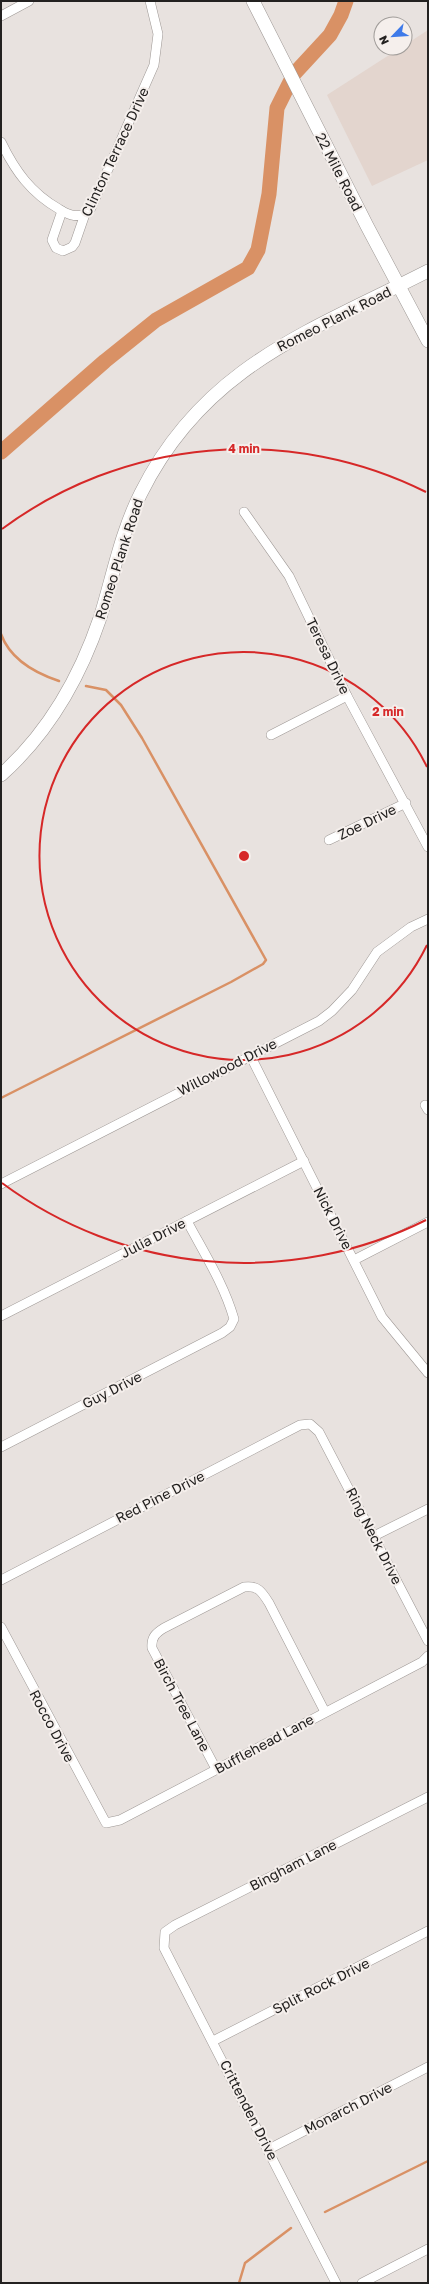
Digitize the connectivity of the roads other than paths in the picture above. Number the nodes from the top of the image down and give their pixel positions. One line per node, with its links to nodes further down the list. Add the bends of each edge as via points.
1 (29, 1): 4 (street)
2 (150, 1): 7 (street, Clinton Terrace Drive, via 158,34 154,65 91,208)
3 (253, 1): 9 (main road, 22 Mile Road)
4 (1, 16)
5 (1, 142): 6 (street, via 25,182 39,196)
6 (62, 211): 7 (street, via 73,216); 7 (street, Clinton Terrace Drive, via 52,240 56,248 63,250 75,243)
7 (85, 214)
8 (428, 271): 9 (main road, Romeo Plank Road)
9 (399, 286): 10 (main road, 22 Mile Road); 14 (main road, Romeo Plank Road, via 317,326 257,360 229,380 186,424 166,450 135,505 97,625 75,678 31,744)
10 (428, 342)
11 (244, 512): 12 (street, Teresa Drive, via 289,576)
12 (347, 696): 13 (street); 15 (street, Teresa Drive)
13 (271, 735)
14 (1, 775)
15 (406, 803): 16 (street, Zoe Drive); 17 (street, Teresa Drive)
16 (329, 840)
17 (428, 847)
18 (428, 919): 19 (street, Willowood Drive, via 410,927 377,952 352,990 319,1021)
19 (250, 1055): 20 (street, Nick Drive); 21 (street, Willowood Drive)
20 (304, 1161): 22 (street, Julia Drive); 24 (street, Nick Drive)
21 (1, 1184)
22 (188, 1220): 25 (street, Julia Drive); 29 (street, Guy Drive, via 231,1309 234,1319 230,1327)
23 (428, 1222): 24 (street)
24 (354, 1260): 26 (street, Nick Drive, via 382,1317)
25 (1, 1316)
26 (424, 1361): 27 (street, Nick Drive)
27 (428, 1374)
28 (319, 1432): 31 (street, Ring Neck Drive); 32 (street, Red Pine Drive, via 310,1424 300,1425)
29 (1, 1447)
30 (428, 1509): 31 (street)
31 (374, 1536): 34 (street, Ring Neck Drive)
32 (1, 1580)
33 (1, 1627): 39 (street, Rocco Drive)
34 (428, 1641)
35 (425, 1659): 36 (street, Bufflehead Lane)
36 (325, 1712): 37 (street, Bufflehead Lane); 37 (street, Birch Tree Lane, via 269,1603 254,1586 244,1587 159,1631 152,1639 155,1654)
37 (216, 1769): 39 (street, Bufflehead Lane, via 120,1820)
38 (428, 1797): 41 (street, Bingham Lane, via 175,1925 165,1932)
39 (106, 1823)
40 (428, 1931): 42 (street, Split Rock Drive)
41 (163, 1938): 42 (street, Crittenden Drive, via 164,1948)
42 (213, 2041): 44 (street, Crittenden Drive)
43 (428, 2067): 44 (street, Monarch Drive)
44 (269, 2149): 46 (street, Crittenden Drive)
45 (428, 2249): 47 (street)
46 (336, 2283)
47 (362, 2283)

